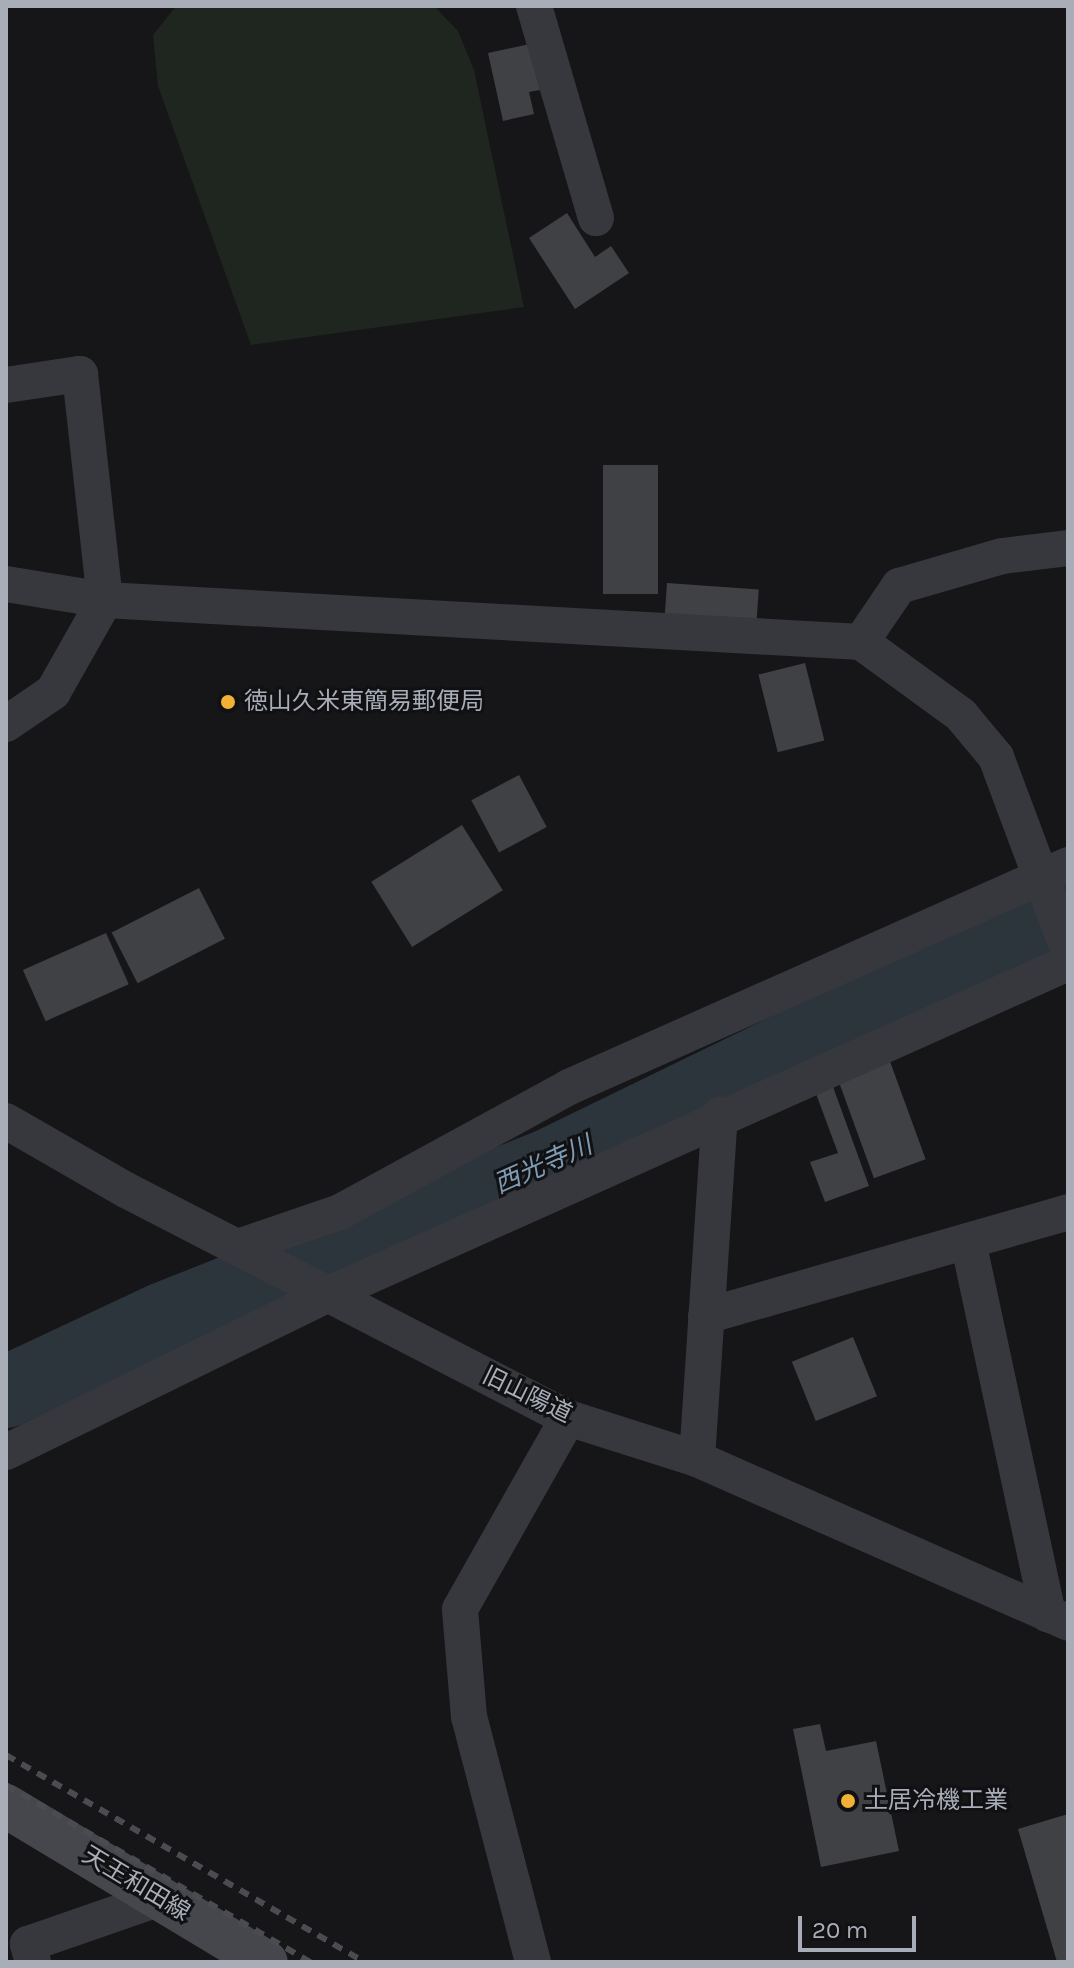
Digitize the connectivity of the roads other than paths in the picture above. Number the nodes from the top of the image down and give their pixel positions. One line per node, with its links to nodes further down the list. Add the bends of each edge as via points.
1 (534, 6): 2 (street)
2 (596, 218)
3 (6, 385): 6 (street, via 80,374)
4 (1068, 548): 7 (street, via 1002,556 899,586)
5 (6, 584): 6 (street)
6 (105, 600): 7 (street); 8 (street, via 53,692)
7 (861, 642): 9 (street, via 961,715 996,757)
8 (6, 724)
9 (1052, 870): 10 (street); 16 (street, via 569,1087 340,1212)
10 (1068, 950)
11 (1068, 963): 12 (street)
12 (720, 1115): 17 (street); 18 (street)
13 (6, 1121): 16 (street, 旧山陽道)
14 (1068, 1212): 15 (street)
15 (968, 1241): 18 (street); 22 (street)
16 (238, 1247): 17 (street, 旧山陽道)
17 (331, 1293): 19 (street, 旧山陽道); 20 (street)
18 (706, 1316): 21 (street)
19 (568, 1418): 21 (street, 旧山陽道); 27 (street, via 460,1609 469,1717)
20 (6, 1452)
21 (697, 1459): 22 (street, 旧山陽道)
22 (1058, 1619)
23 (6, 1806): 24 (street, 天王和田線)
24 (161, 1898): 25 (street, via 28,1944); 26 (street, 天王和田線)
25 (33, 1962)
26 (266, 1962)
27 (533, 1962)

